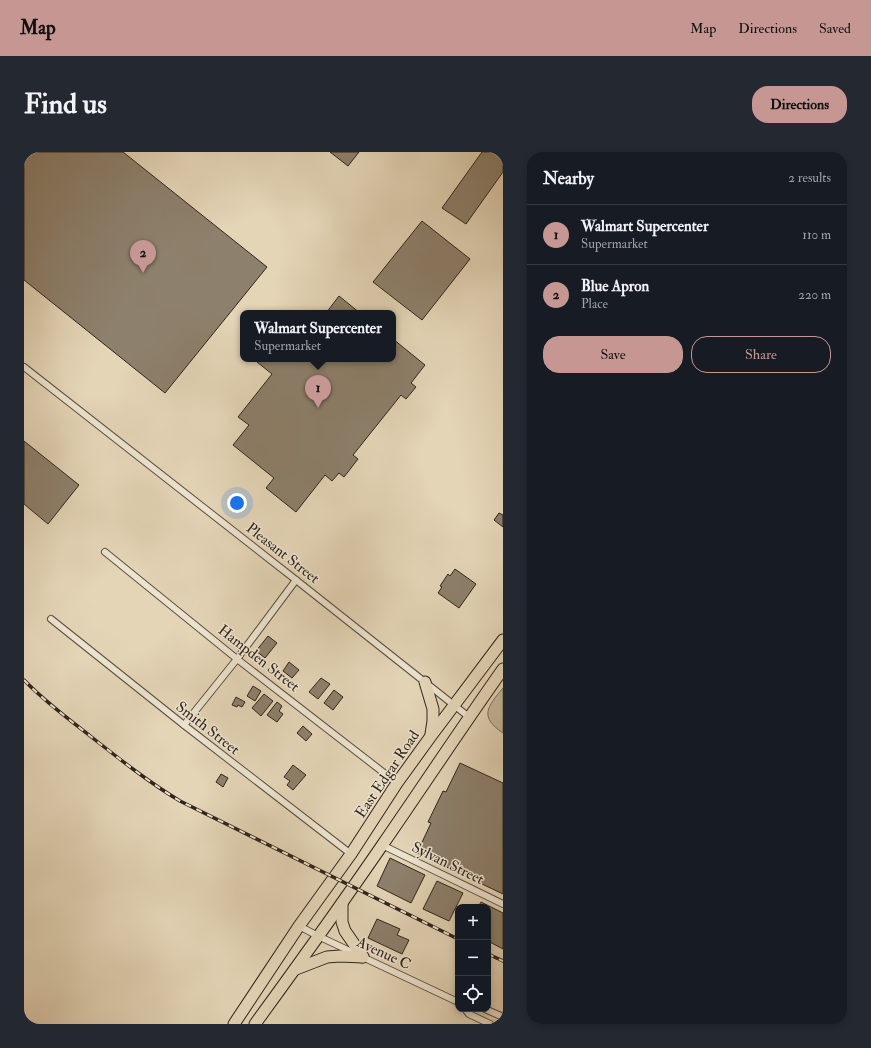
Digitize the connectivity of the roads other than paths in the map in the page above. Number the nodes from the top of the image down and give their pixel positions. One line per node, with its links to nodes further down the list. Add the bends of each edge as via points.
1 (24, 367): 3 (street, Pleasant Street)
2 (106, 552): 6 (street, Hampden Street)
3 (296, 580): 6 (street); 8 (street, Pleasant Street)
4 (51, 619): 11 (street, Smith Street)
5 (503, 640): 9 (highway, East Edgar Road)
6 (237, 659): 11 (street); 13 (street, Hampden Street)
7 (503, 670): 10 (highway)
8 (425, 682): 9 (street, Pleasant Street); 12 (highway, via 432,705)
9 (454, 704): 10 (street, Pleasant Street); 12 (highway, East Edgar Road)
10 (469, 717): 14 (highway)
11 (184, 725): 15 (street, Smith Street)
12 (431, 736): 13 (highway, East Edgar Road)
13 (397, 783): 15 (highway, East Edgar Road)
14 (382, 845): 16 (highway); 17 (street, Sylvan Street)
15 (351, 854): 18 (highway, East Edgar Road)
16 (342, 903): 19 (highway); 20 (highway, via 342,922 345,931)
17 (503, 904)
18 (299, 926): 19 (street, Avenue C); 26 (highway, East Edgar Road)
19 (318, 936): 20 (street, Avenue C); 21 (highway)
20 (363, 957): 21 (highway, via 327,957); 22 (street, Avenue C)
21 (296, 968): 27 (highway)
22 (455, 1001)
23 (467, 1012): 28 (street)
24 (491, 1012): 25 (street)
25 (503, 1017)
26 (234, 1024)
27 (255, 1024)
28 (490, 1024)

